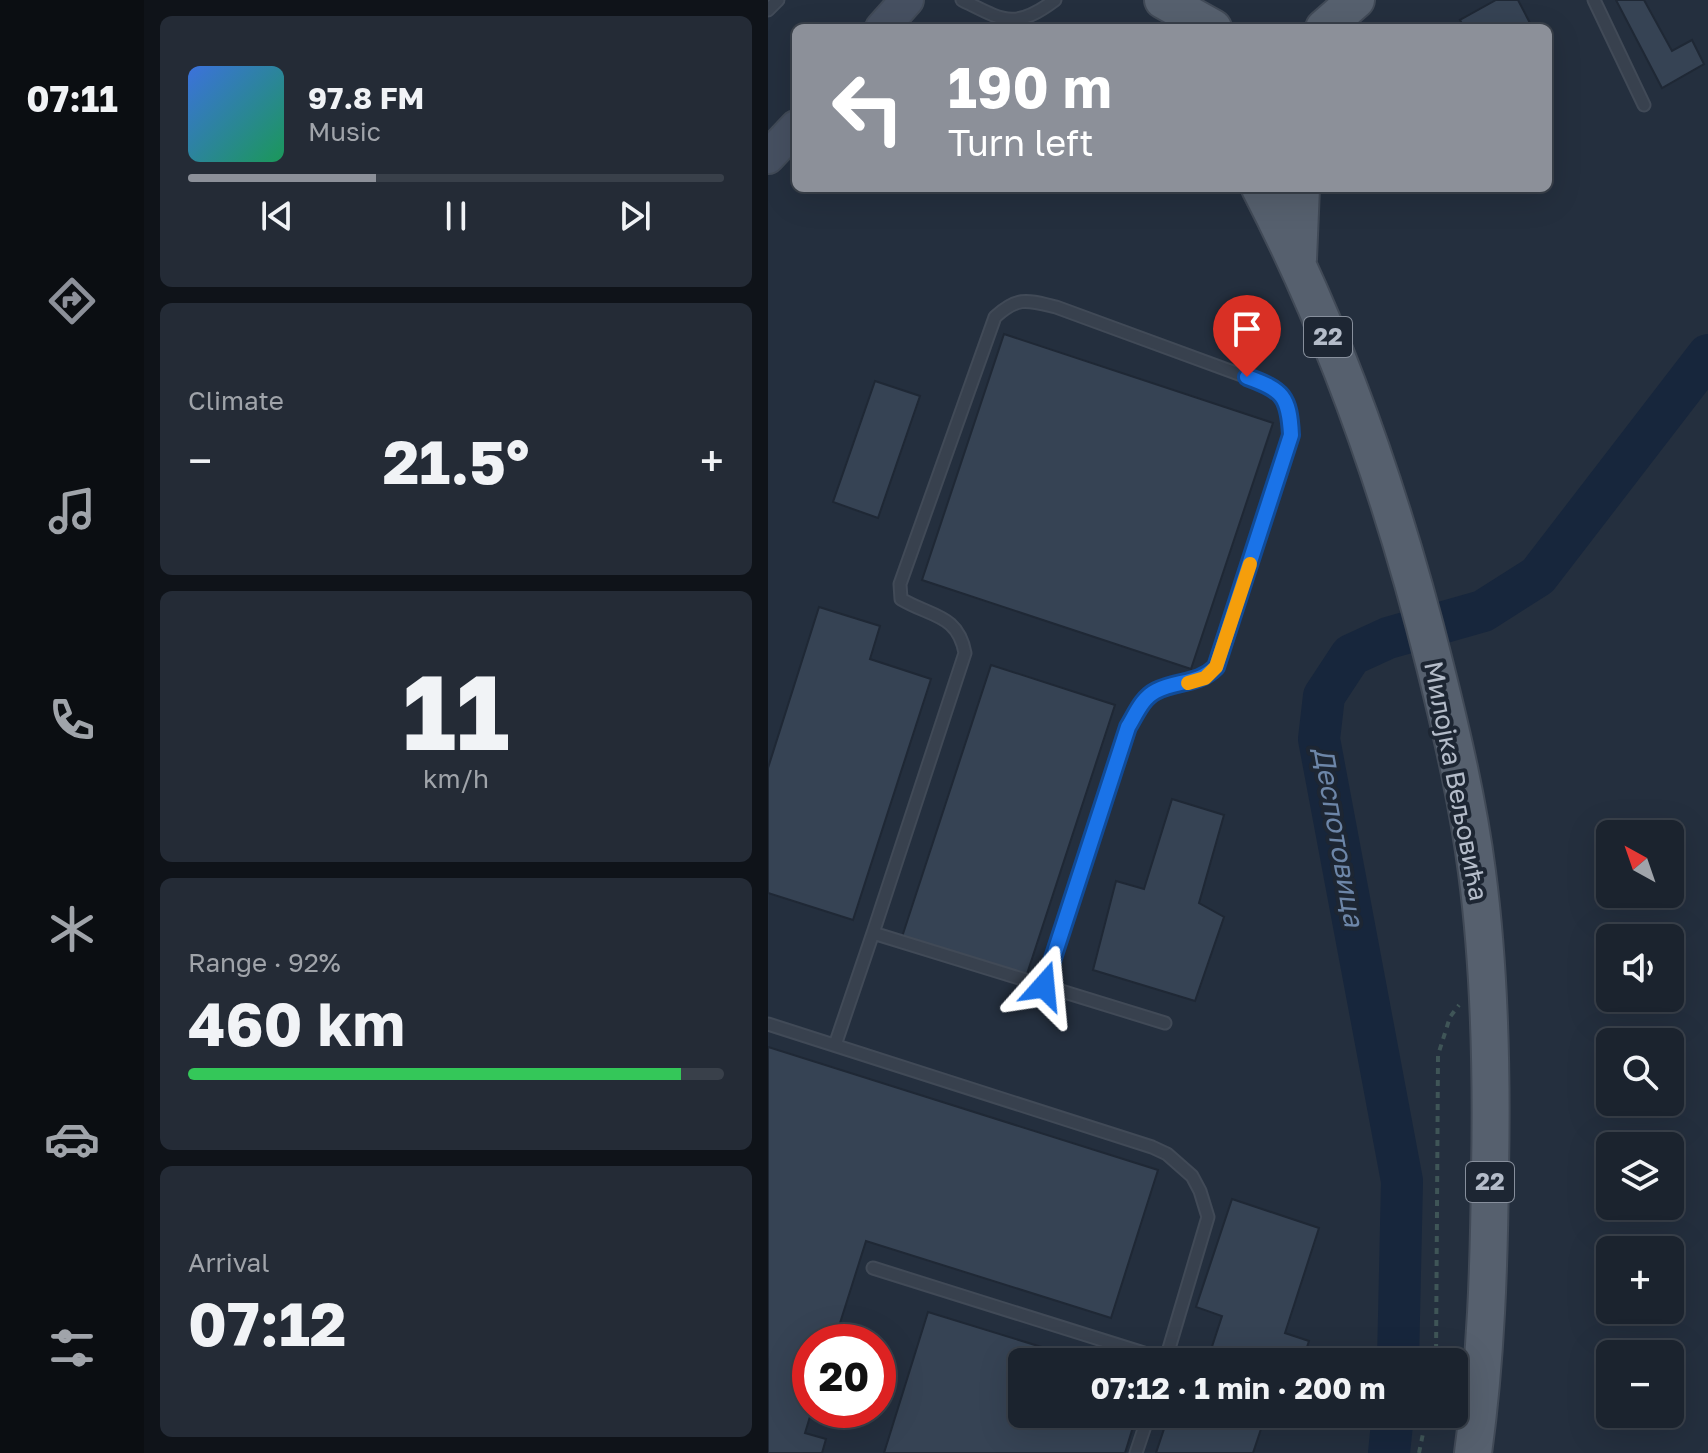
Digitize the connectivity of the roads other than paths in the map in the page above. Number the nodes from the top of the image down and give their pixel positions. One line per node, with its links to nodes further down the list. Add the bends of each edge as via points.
1 (778, 0): 8 (lane)
2 (907, 0): 9 (main road)
3 (962, 0): 4 (lane, via 1016,21)
4 (1055, 0)
5 (1162, 0): 10 (main road); 11 (main road)
6 (1357, 0): 12 (main road); 13 (main road)
7 (1594, 0): 14 (lane)
8 (768, 10)
9 (886, 24)
10 (1174, 24)
11 (1206, 24)
12 (1329, 24)
13 (1347, 24)
14 (1644, 105)
15 (792, 131): 16 (main road)
16 (768, 154)
17 (1262, 192): 19 (main road, Милојка Вељовића / 22)
18 (1301, 192): 19 (main road)
19 (1298, 261): 30 (main road, Милојка Вељовића / 22, via 1401,538 1446,712 1477,869 1491,1105 1484,1357)
20 (873, 933): 21 (lane); 21 (lane, via 965,653 951,622 901,599 900,584 995,317 1010,303 1028,300 1056,307 1274,387 1285,398 1291,435 1216,667 1205,678 1156,691 1128,727); 24 (lane)
21 (1044, 986): 22 (lane)
22 (1165, 1023)
23 (768, 1024): 24 (lane)
24 (835, 1045): 27 (lane, via 1152,1147 1180,1164 1200,1191 1208,1217)
25 (873, 1268): 26 (lane)
26 (1124, 1348)
27 (1169, 1348)
28 (1144, 1428): 29 (lane)
29 (1136, 1453)
30 (1473, 1453)

